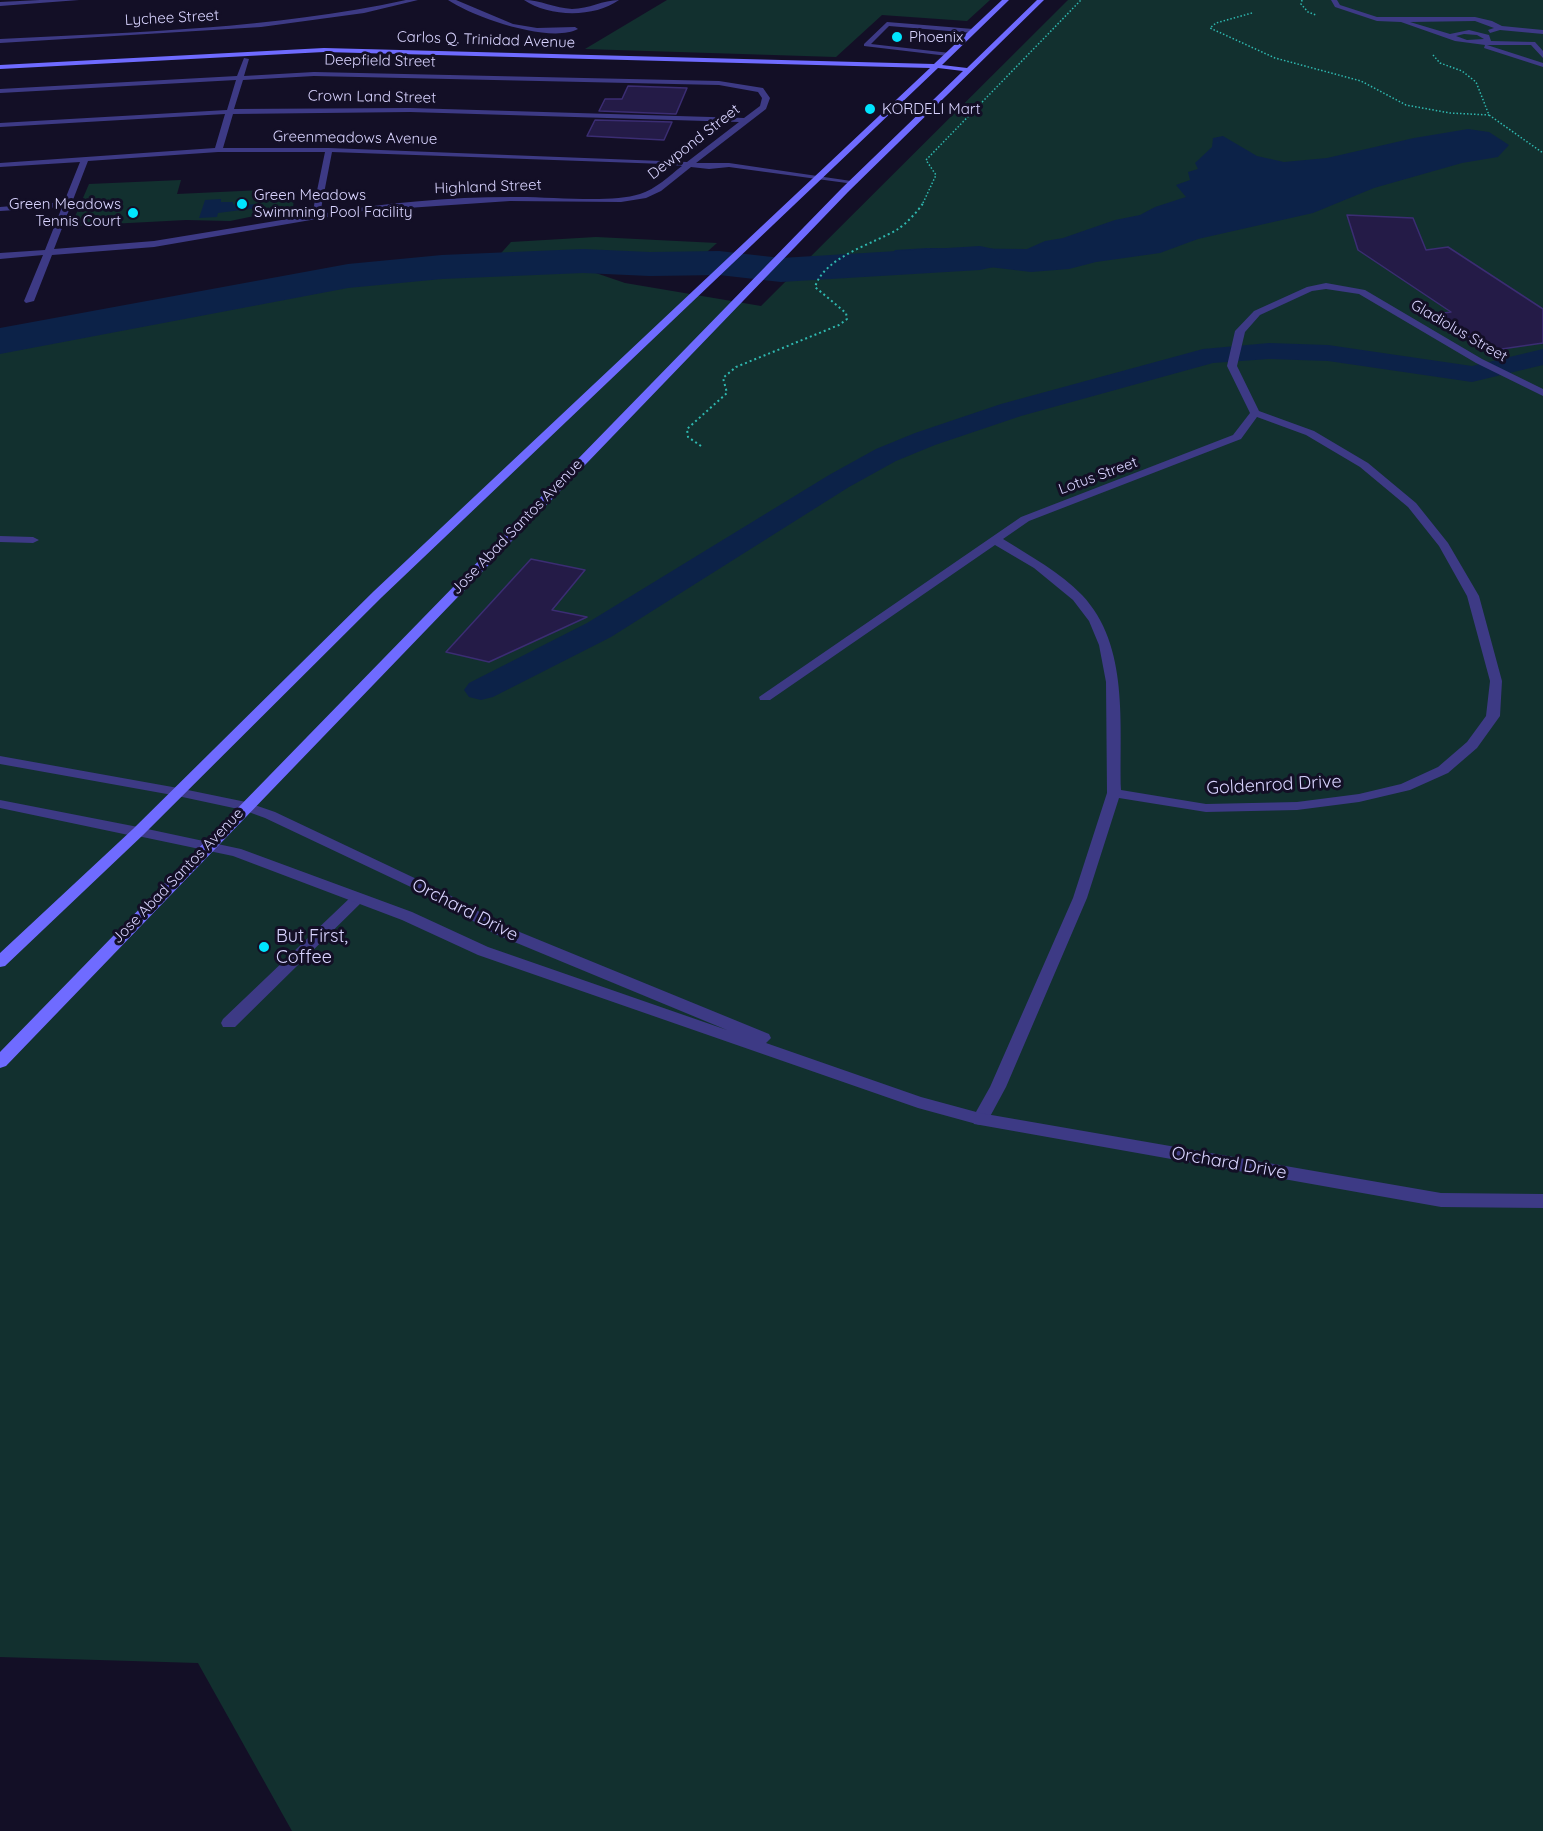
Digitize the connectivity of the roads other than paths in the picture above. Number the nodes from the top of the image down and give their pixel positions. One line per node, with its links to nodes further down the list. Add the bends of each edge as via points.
1 (76, 0): 9 (street)
2 (415, 0): 18 (street, Lychee Street, via 358,14 246,27)
3 (451, 0): 12 (street, via 517,27)
4 (527, 0): 5 (street, via 568,11 596,9)
5 (616, 0)
6 (1006, 0): 13 (main road)
7 (1041, 0): 27 (main road, Jose Abad Santos Avenue)
8 (1334, 0): 10 (street, via 1337,6 1377,19)
9 (0, 4)
10 (1395, 20): 11 (street, via 1460,19 1488,22); 16 (street)
11 (1500, 28): 14 (street); 17 (street)
12 (575, 29)
13 (973, 31): 21 (main road); 21 (street, via 887,24 866,45)
14 (1526, 31): 15 (street); 20 (street)
15 (1543, 32)
16 (1451, 36): 17 (street, via 1463,32); 19 (street)
17 (1483, 38): 19 (street); 20 (street)
18 (0, 42)
19 (1472, 42): 24 (street)
20 (1533, 43): 22 (street)
21 (948, 54): 25 (main road)
22 (1543, 56)
23 (246, 59): 28 (street)
24 (1543, 65)
25 (935, 66): 26 (main road, Carlos Q. Trinidad Avenue, via 324,50); 27 (main road, Carlos Q. Trinidad Avenue); 40 (main road)
26 (0, 67)
27 (970, 70): 41 (main road, Jose Abad Santos Avenue)
28 (241, 76): 29 (street, Deepfield Street, via 516,77 719,83); 30 (street, Deepfield Street); 31 (street)
29 (760, 90): 32 (street, Dewpond Street, via 766,98 763,107)
30 (0, 91)
31 (230, 111): 32 (street, Crown Land Street, via 382,110); 33 (street, Crown Land Street); 34 (street)
32 (744, 120): 37 (street, Dewpond Street)
33 (0, 125)
34 (218, 150): 35 (street, Greenmeadows Avenue); 36 (street, Greenmeadows Avenue)
35 (329, 150): 37 (street, Greenmeadows Avenue); 47 (street)
36 (85, 159): 38 (street, Greenmeadows Avenue); 45 (street)
37 (687, 164): 39 (street, Greenmeadows Avenue); 44 (street, Dewpond Street, via 658,189)
38 (0, 165)
39 (709, 167): 40 (street, Greenmeadows Avenue, via 729,165); 42 (street, Greenmeadows Avenue)
40 (817, 177): 41 (street, Greenmeadows Avenue); 42 (main road)
41 (854, 182): 43 (main road, Jose Abad Santos Avenue)
42 (809, 185): 43 (street, Greenmeadows Avenue); 58 (main road, via 378,594)
43 (844, 190): 61 (main road, Jose Abad Santos Avenue)
44 (621, 200): 47 (street, Highland Street, via 510,198)
45 (67, 204): 46 (street); 48 (street)
46 (0, 209)
47 (316, 215): 48 (street, Highland Street, via 154,244)
48 (47, 252): 49 (street, Highland Street); 50 (street)
49 (0, 256)
50 (29, 301)
51 (1543, 393): 52 (street, Gladiolus Street, via 1479,362 1362,292 1326,286 1310,289 1257,313 1240,331 1232,366)
52 (1255, 413): 54 (street, Lotus Street, via 1237,437 1024,519); 59 (street, Goldenrod Drive, via 1310,433 1364,465 1412,505 1444,545 1473,596 1496,681 1493,716 1472,745 1443,770 1405,787 1359,798 1297,806 1206,808)
53 (0, 538): 55 (street)
54 (994, 539): 56 (street, Lotus Street); 59 (street, via 1038,566 1077,597 1095,620 1105,645 1112,682)
55 (33, 540)
56 (765, 697)
57 (0, 760): 58 (street, Orchard Drive)
58 (177, 792): 61 (street, Orchard Drive); 62 (main road)
59 (1114, 793): 69 (street, via 1080,898 998,1087)
60 (0, 804): 62 (street, Orchard Drive)
61 (246, 806): 63 (main road, Jose Abad Santos Avenue); 68 (street, Orchard Drive, via 437,894 500,930)
62 (138, 831): 63 (street, Orchard Drive); 65 (main road)
63 (207, 845): 64 (street, Orchard Drive); 67 (main road, Jose Abad Santos Avenue)
64 (358, 898): 66 (street); 68 (street, Orchard Drive, via 483,951)
65 (0, 962)
66 (229, 1023)
67 (0, 1062)
68 (918, 1102): 69 (street, Orchard Drive)
69 (980, 1119): 70 (street, Orchard Drive, via 1441,1200)
70 (1543, 1201)

